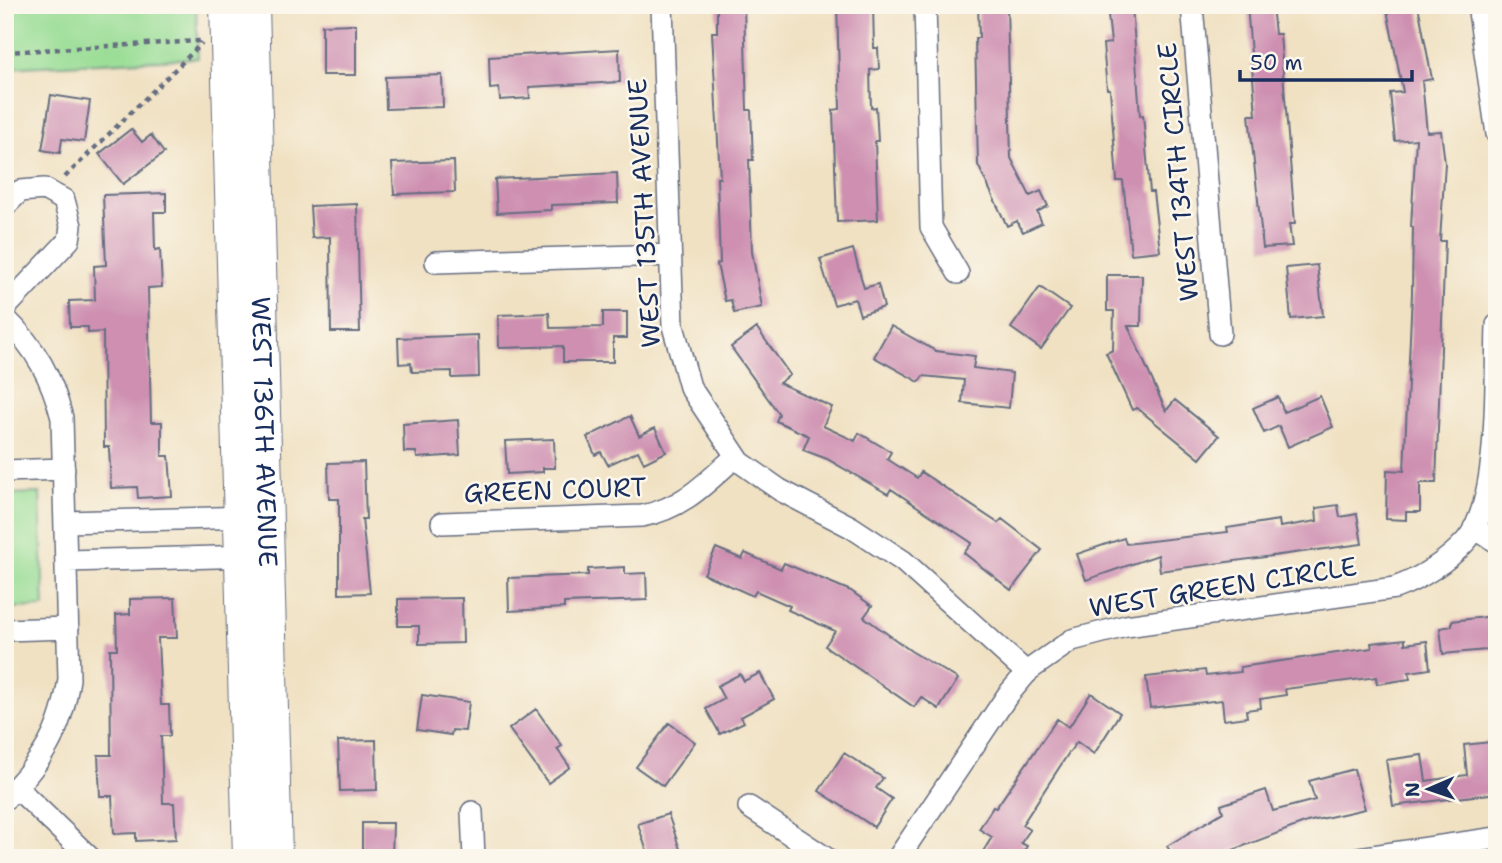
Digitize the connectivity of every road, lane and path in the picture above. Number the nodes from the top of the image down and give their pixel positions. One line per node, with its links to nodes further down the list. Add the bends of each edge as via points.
1 (226, 5): 21 (main road, WEST 136TH AVENUE)
2 (253, 5): 21 (main road, WEST 136TH AVENUE)
3 (662, 5): 11 (street, WEST 135TH AVENUE)
4 (925, 5): 13 (street, via 931,227)
5 (1192, 5): 17 (street, WEST 134TH CIRCLE)
6 (1478, 5): 8 (street)
7 (5, 52): 9 (path, via 205,40 72,166)
8 (1497, 134)
9 (54, 193): 10 (street, via 20,191); 14 (street, via 64,200 70,214 69,240)
10 (5, 206)
11 (669, 255): 12 (street); 18 (street, WEST 135TH AVENUE, via 673,326 681,361 690,387)
12 (436, 262)
13 (958, 273)
14 (5, 308)
15 (5, 318): 19 (street, via 40,357 54,387 62,418)
16 (1497, 325): 24 (street, via 1493,452)
17 (1220, 334)
18 (735, 457): 23 (street, GREEN COURT, via 684,503 661,513); 30 (street, WEST 135TH AVENUE, via 779,490 851,527 903,561)
19 (64, 469): 20 (street); 22 (street)
20 (5, 471)
21 (253, 517): 22 (street); 26 (main road, WEST 136TH AVENUE)
22 (65, 523): 27 (street)
23 (442, 523)
24 (1474, 528): 25 (street); 30 (street, WEST GREEN CIRCLE, via 1432,568 1395,588 1091,633 1057,648)
25 (1497, 542)
26 (254, 556): 27 (street); 36 (main road, WEST 136TH AVENUE); 37 (main road, WEST 136TH AVENUE)
27 (67, 561): 28 (street)
28 (68, 628): 29 (street); 31 (street, via 65,708 49,746)
29 (5, 630)
30 (1027, 673): 40 (street, WEST GREEN CIRCLE)
31 (11, 793): 35 (street)
32 (750, 807): 39 (street)
33 (472, 812): 38 (street)
34 (1497, 838): 41 (street)
35 (90, 858)
36 (249, 858)
37 (276, 858)
38 (474, 858)
39 (825, 858)
40 (898, 858)
41 (1359, 858)

